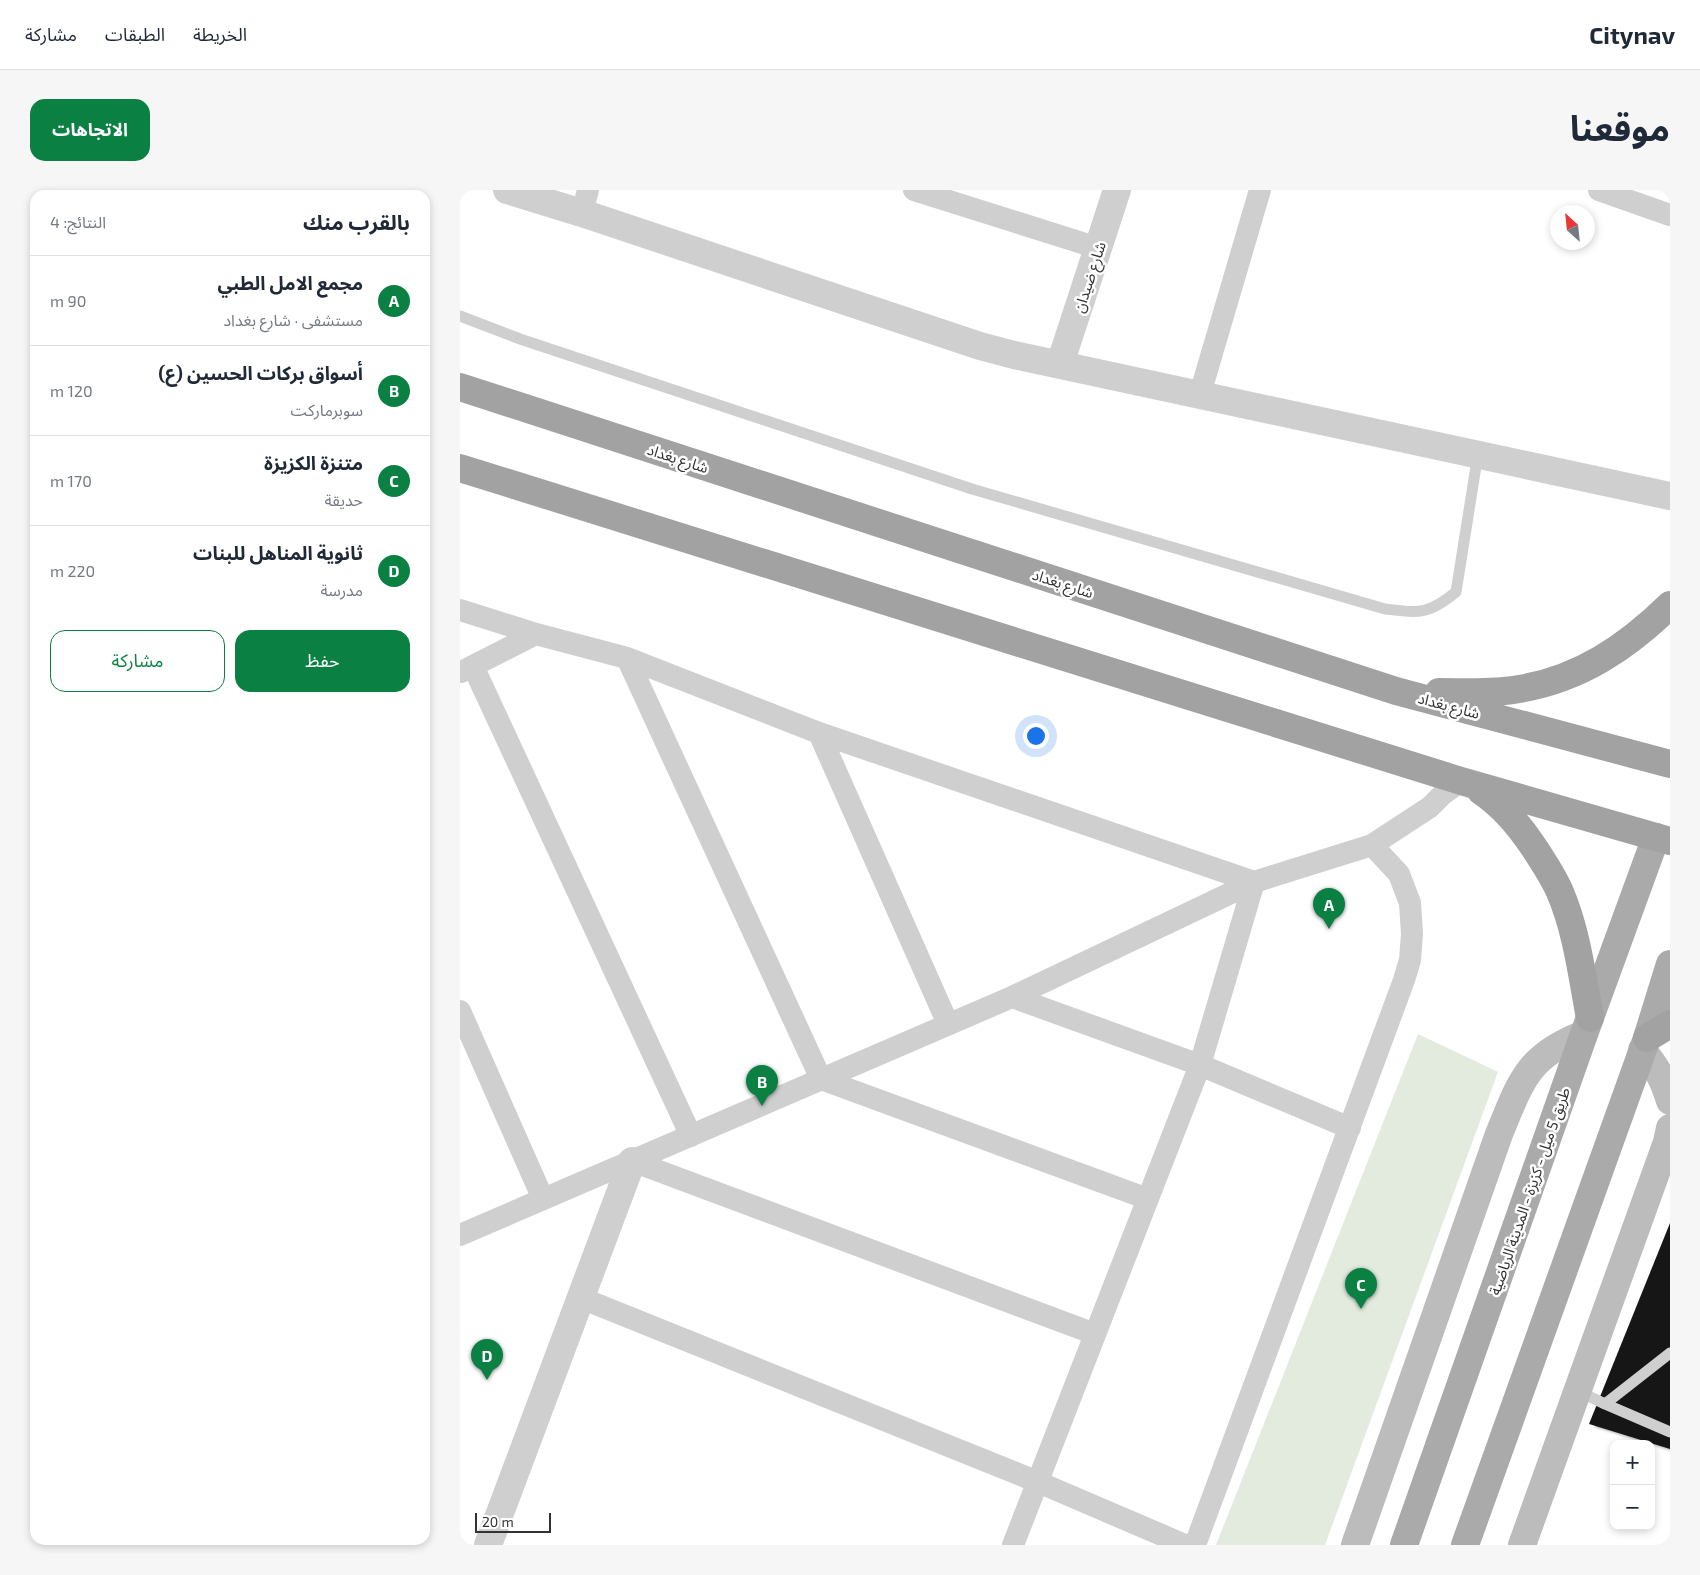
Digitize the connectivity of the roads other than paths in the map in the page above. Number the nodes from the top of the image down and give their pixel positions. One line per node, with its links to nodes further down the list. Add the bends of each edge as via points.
1 (507, 190): 7 (street)
2 (914, 190): 6 (street)
3 (1117, 190): 9 (street, شارع ضيدان)
4 (1260, 190): 13 (street)
5 (1599, 190): 8 (street)
6 (954, 196): 9 (street)
7 (585, 202): 11 (street, via 980,346)
8 (1670, 215)
9 (1098, 248): 11 (street, شارع ضيدان)
10 (460, 316): 14 (lane, via 520,339 972,489 1385,609 1416,612 1438,606 1456,592)
11 (1060, 364): 13 (street)
12 (460, 387): 22 (highway, شارع بغداد)
13 (1200, 394): 14 (street)
14 (1478, 454): 16 (street)
15 (460, 468): 25 (highway)
16 (1670, 496)
17 (1670, 605): 22 (highway, via 1616,651 1586,669 1552,682 1485,692)
18 (460, 610): 19 (street)
19 (536, 634): 20 (street); 21 (street)
20 (627, 658): 23 (street); 37 (street)
21 (467, 670): 40 (street)
22 (1396, 691): 24 (highway, شارع بغداد)
23 (819, 733): 28 (street); 32 (street)
24 (1670, 764)
25 (1466, 783): 26 (highway); 27 (street, via 1443,794 1430,807); 34 (highway, via 1486,794 1506,812 1523,832 1556,885 1575,940)
26 (1663, 839): 34 (main road, طريق 5 ميل - كزيزة - المدينة الرياضية)
27 (1372, 845): 28 (street); 39 (street, via 1399,874 1410,903 1410,960)
28 (1254, 882): 30 (street); 36 (street)
29 (1670, 964): 35 (main road)
30 (1012, 997): 32 (street); 36 (street)
31 (460, 1011): 44 (street)
32 (948, 1024): 37 (street)
33 (1670, 1024): 35 (highway)
34 (1587, 1026): 57 (main road, via 1546,1054 1519,1086 1499,1134); 58 (main road, طريق 5 ميل - كزيزة - المدينة الرياضية)
35 (1644, 1044): 38 (main road, via 1665,1083); 59 (main road)
36 (1200, 1065): 39 (street); 43 (street)
37 (821, 1079): 40 (street); 43 (street)
38 (1670, 1101)
39 (1350, 1128): 56 (street)
40 (691, 1136): 42 (street)
41 (1669, 1138): 49 (main road)
42 (632, 1161): 44 (street); 46 (street); 47 (street)
43 (1148, 1199): 47 (street)
44 (543, 1200): 45 (street)
45 (460, 1235)
46 (581, 1298): 52 (street); 53 (street)
47 (1095, 1334): 52 (street)
48 (1670, 1353): 50 (lane)
49 (1578, 1391): 50 (lane); 60 (main road)
50 (1605, 1404): 51 (lane)
51 (1670, 1432)
52 (1038, 1482): 54 (street); 55 (street)
53 (488, 1545)
54 (1013, 1545)
55 (1185, 1545)
56 (1195, 1545)
57 (1355, 1545)
58 (1404, 1545)
59 (1465, 1545)
60 (1522, 1545)

